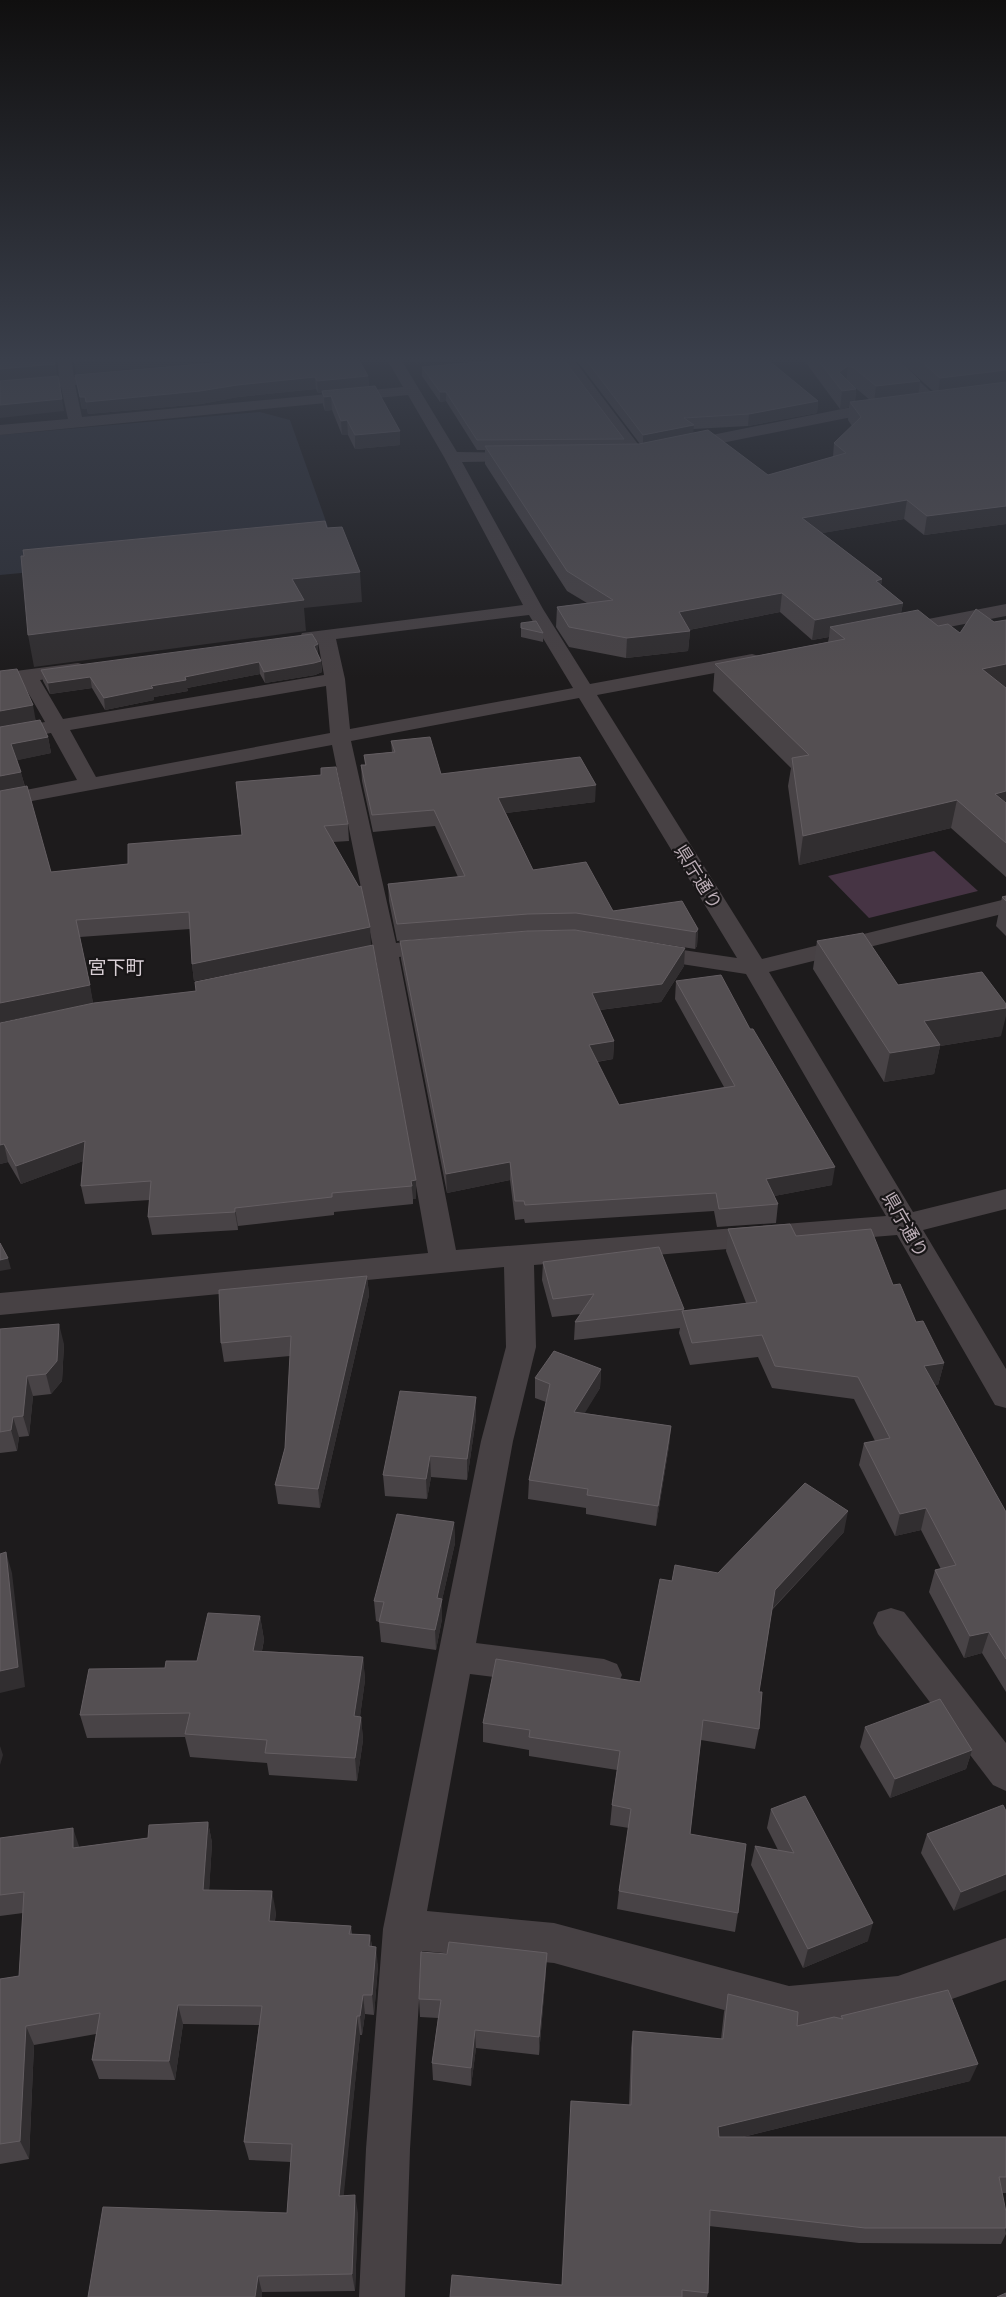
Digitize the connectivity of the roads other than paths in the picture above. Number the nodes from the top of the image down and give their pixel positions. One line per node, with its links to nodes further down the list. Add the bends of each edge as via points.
1 (455, 463): 2 (street, 県庁通り)
2 (534, 609): 5 (street); 12 (street, 県庁通り)
3 (1006, 610): 4 (street)
4 (881, 634)
5 (326, 635): 6 (street); 11 (street)
6 (288, 640)
7 (765, 658): 12 (street)
8 (96, 666): 9 (street)
9 (28, 675): 10 (street); 13 (street)
10 (0, 679)
11 (335, 679): 13 (street); 15 (street)
12 (584, 692): 15 (street); 23 (street, 県庁通り)
13 (56, 726): 14 (street); 16 (street)
14 (0, 736)
15 (340, 736): 16 (street); 21 (street)
16 (90, 784): 17 (street)
17 (0, 801)
18 (1006, 906): 23 (street)
19 (461, 945): 21 (street)
20 (630, 949): 23 (street)
21 (386, 951): 22 (street); 27 (street)
22 (320, 965)
23 (755, 968): 25 (street, 県庁通り)
24 (1006, 1199): 25 (street)
25 (905, 1224): 26 (street); 29 (street, 県庁通り)
26 (519, 1256): 27 (street); 31 (street, via 521,1347 497,1442)
27 (444, 1262): 28 (street)
28 (0, 1304)
29 (1006, 1396)
30 (891, 1623): 33 (street)
31 (456, 1656): 32 (street); 34 (street)
32 (604, 1675)
33 (1006, 1773)
34 (403, 1929): 35 (street, via 554,1943 789,2007 898,1997); 36 (street)
35 (1006, 1959)
36 (382, 2297)

